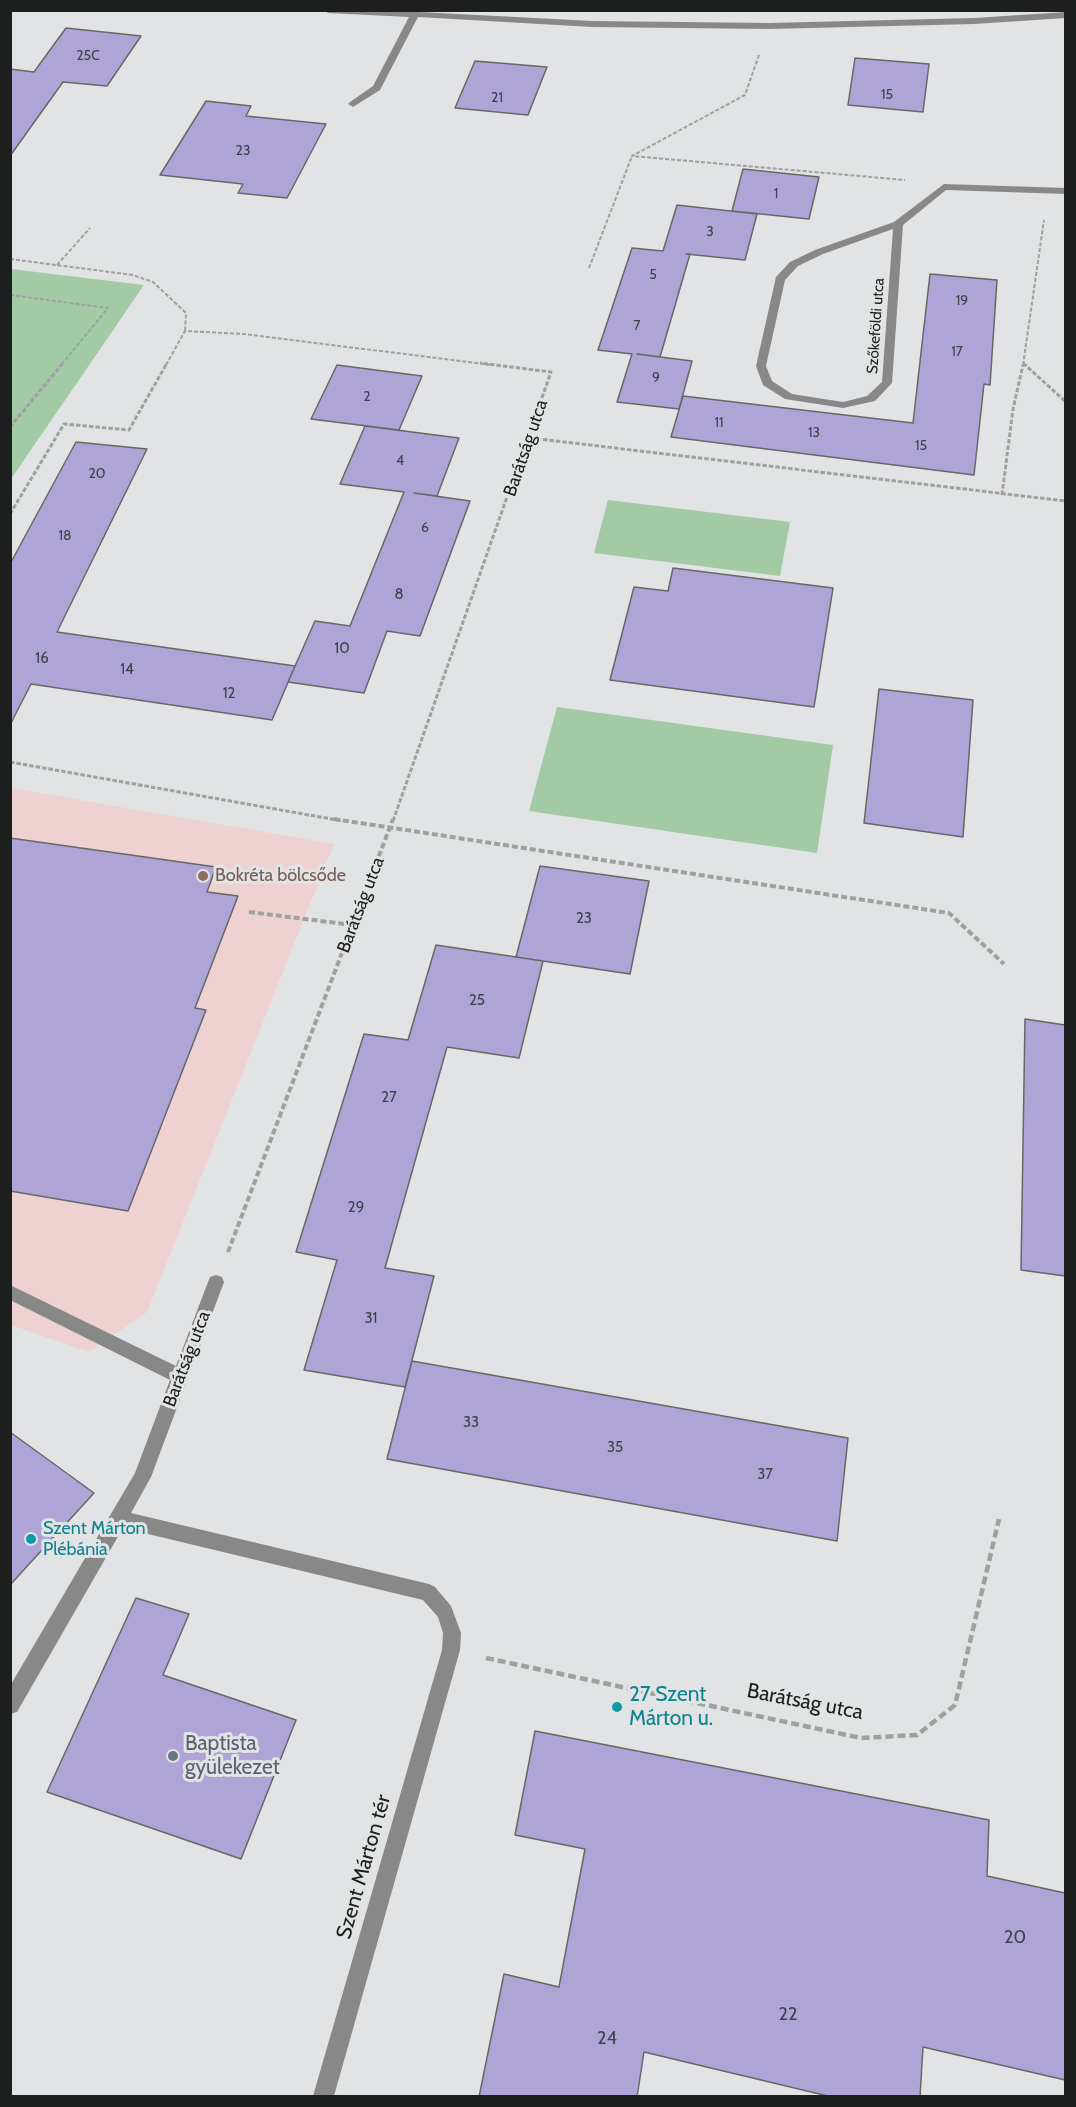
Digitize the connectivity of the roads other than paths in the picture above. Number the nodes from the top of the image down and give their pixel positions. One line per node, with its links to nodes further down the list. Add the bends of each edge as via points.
1 (328, 10): 2 (street)
2 (415, 13): 3 (street, via 592,24 769,26); 4 (street, via 377,88)
3 (1065, 15)
4 (354, 104)
5 (1065, 191): 6 (street, Szőkeföldi utca, via 944,187)
6 (898, 224): 6 (street, Szőkeföldi utca, via 819,252 794,264 780,279 761,366 767,383 789,397 843,405 871,399 887,383)
7 (216, 1282): 9 (street, Barátság utca)
8 (10, 1292): 9 (street)
9 (180, 1377): 10 (street, Barátság utca, via 142,1477)
10 (118, 1518): 11 (street, Barátság utca); 12 (street, Szent Márton tér, via 411,1587 429,1593 445,1612 452,1633 451,1650)
11 (10, 1705)
12 (324, 2097)

